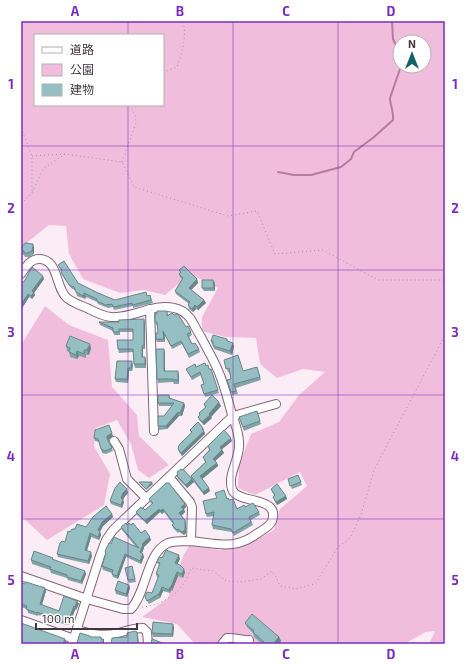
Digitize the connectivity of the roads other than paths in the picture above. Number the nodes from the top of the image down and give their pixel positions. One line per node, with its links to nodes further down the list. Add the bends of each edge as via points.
1 (21, 274): 2 (street, via 31,261 37,258 44,259 54,268 62,292 72,302 112,317)
2 (150, 310): 4 (street, via 173,307 190,318 216,366); 5 (street)
3 (276, 404): 4 (street)
4 (233, 416): 7 (street); 9 (street, via 240,443 231,488 238,497 269,506 272,519 270,524 243,543 227,545)
5 (154, 431)
6 (114, 440): 8 (street, via 128,479)
7 (169, 477): 8 (street); 9 (street, via 192,507)
8 (146, 498): 11 (street, via 106,540)
9 (191, 541): 11 (street, via 176,541 160,549 154,556 137,602 131,609)
10 (21, 576): 11 (street)
11 (86, 599): 13 (street)
12 (21, 620): 16 (street)
13 (77, 630): 14 (street, via 93,635); 16 (street)
14 (108, 635): 17 (street); 18 (street, via 143,628 147,632)
15 (249, 640): 19 (street, via 226,638)
16 (73, 641)
17 (108, 644)
18 (148, 644)
19 (222, 644)

